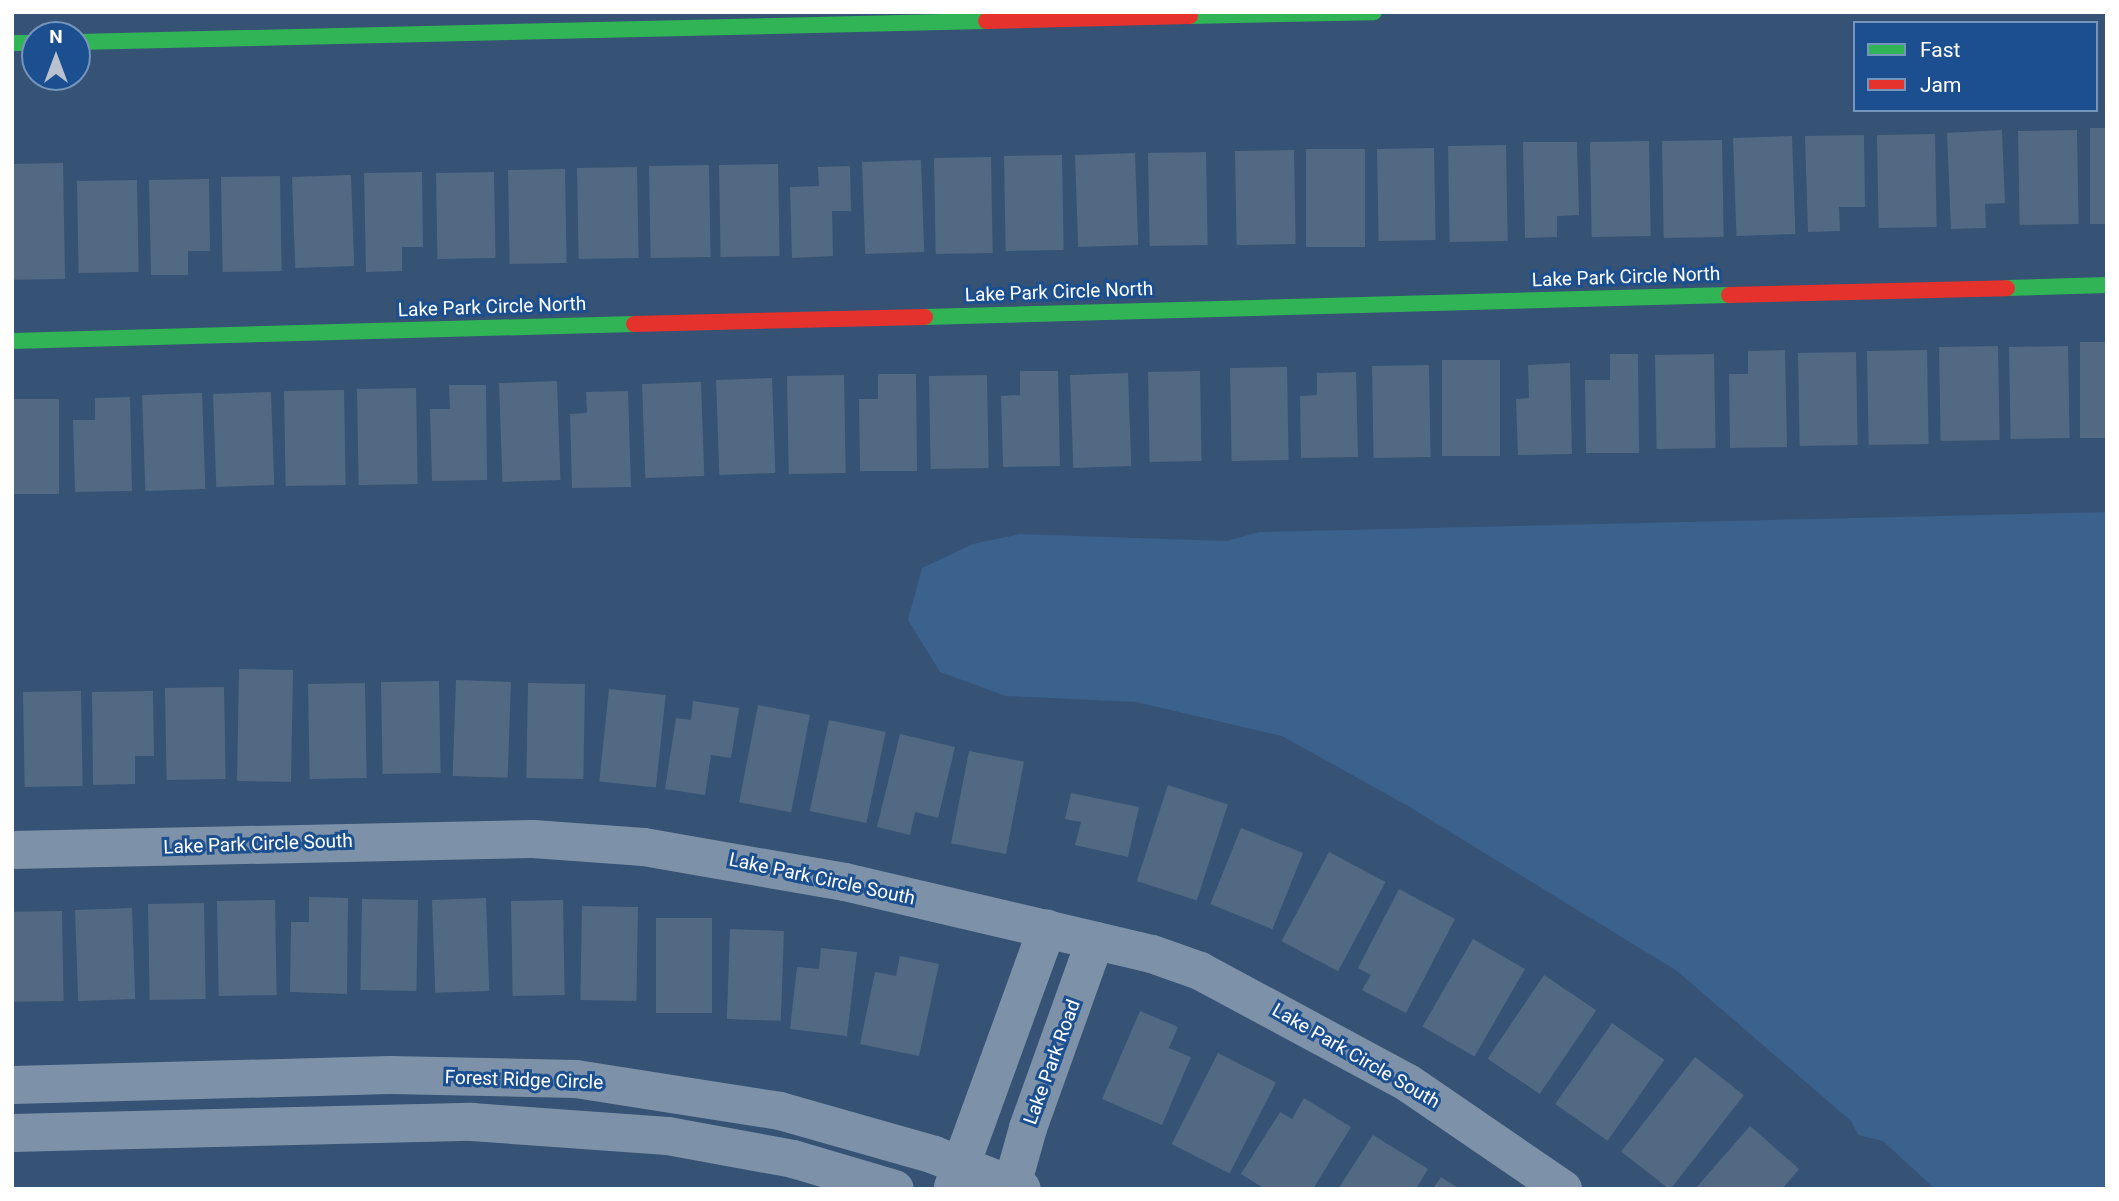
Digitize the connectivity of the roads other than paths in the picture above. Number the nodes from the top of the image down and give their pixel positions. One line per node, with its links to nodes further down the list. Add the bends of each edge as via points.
1 (1374, 12): 2 (street)
2 (91, 42)
3 (2107, 285): 4 (street, Lake Park Circle North)
4 (12, 341)
5 (12, 850): 6 (street, Lake Park Circle South, via 415,839 533,839 643,847 782,869)
6 (1047, 929): 7 (street, Lake Park Circle South); 10 (street)
7 (1095, 941): 11 (street, Lake Park Road, via 1028,1128); 13 (street, Lake Park Circle South, via 1200,971 1282,1013 1408,1083)
8 (12, 1085): 10 (street, Forest Ridge Circle, via 390,1075 576,1079 780,1111)
9 (12, 1133): 12 (street, via 472,1122 668,1136 793,1159)
10 (957, 1177): 11 (street, Forest Ridge Circle)
11 (1015, 1188)
12 (895, 1189)
13 (1563, 1189)

